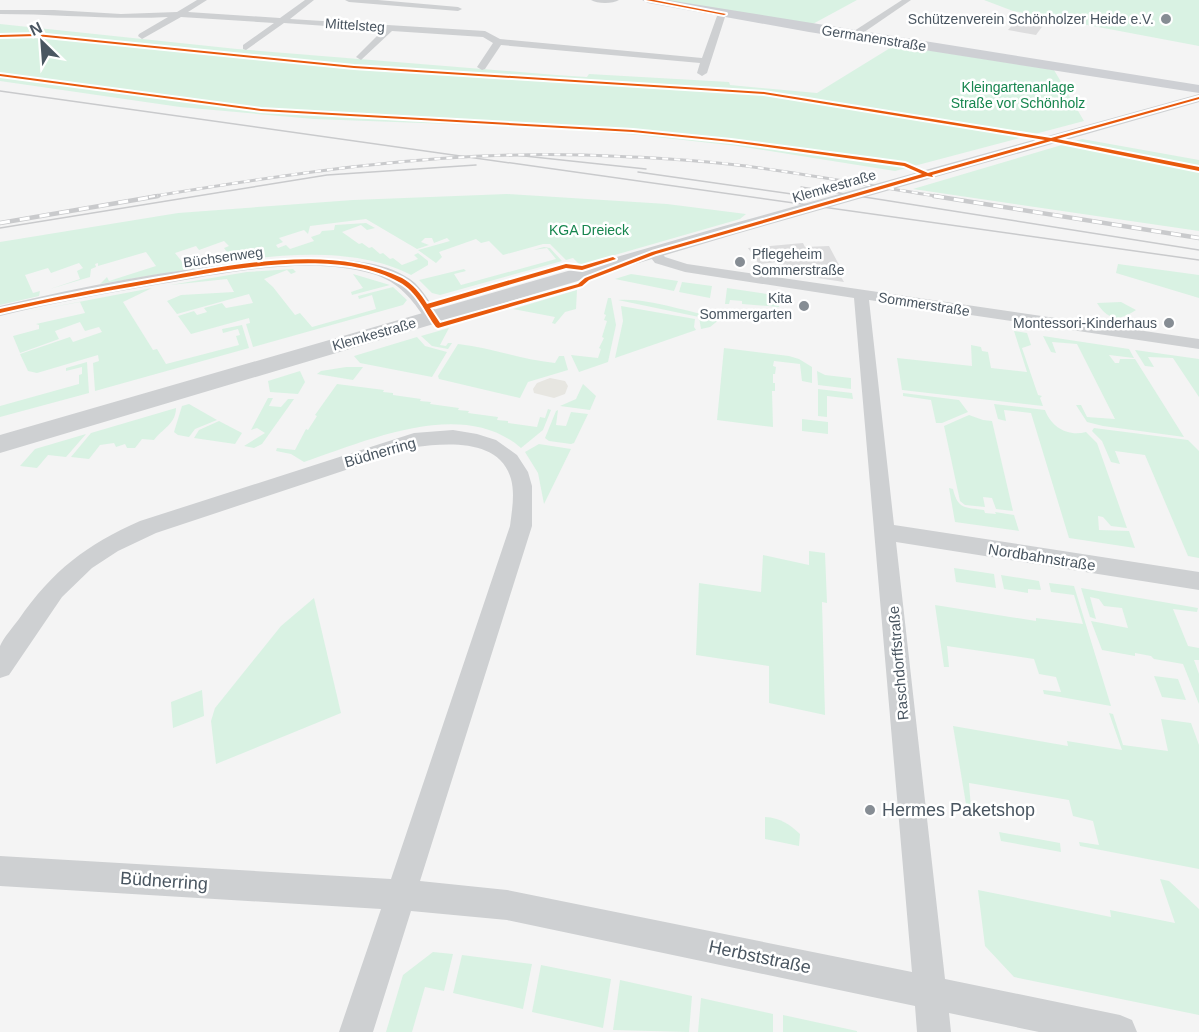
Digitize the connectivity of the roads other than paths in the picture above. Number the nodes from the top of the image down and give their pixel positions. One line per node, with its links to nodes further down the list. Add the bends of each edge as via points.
1 (203, 0): 10 (street)
2 (310, 0): 12 (street)
3 (349, 0): 8 (street)
4 (596, 0): 5 (street)
5 (615, 0)
6 (648, 0): 11 (main road, Germanenstraße)
7 (907, 0): 15 (street)
8 (458, 9)
9 (0, 12): 10 (street, Mittelsteg, via 120,17)
10 (179, 14): 12 (street, Mittelsteg); 16 (street)
11 (724, 14): 15 (main road, Germanenstraße); 21 (street)
12 (281, 20): 13 (street, Mittelsteg); 19 (street)
13 (390, 28): 17 (street, Mittelsteg); 20 (street)
14 (497, 29): 17 (street)
15 (854, 35): 24 (main road, Germanenstraße)
16 (142, 36)
17 (489, 36): 18 (street, Mittelsteg)
18 (498, 42): 21 (street, Mittelsteg); 22 (street)
19 (246, 47)
20 (361, 57)
21 (706, 61): 23 (street)
22 (482, 67)
23 (702, 73)
24 (1199, 89)
25 (1199, 98): 26 (street, Klemkestraße)
26 (654, 253): 27 (street, Sommerstraße, via 660,260 685,268); 29 (street, Klemkestraße)
27 (861, 294): 30 (street, Sommerstraße); 32 (street, Raschdorffstraße)
28 (0, 310): 29 (street, Büchsenweg, via 242,266 312,263 362,268 402,280)
29 (432, 317): 31 (street, Klemkestraße)
30 (1199, 344)
31 (0, 444)
32 (886, 532): 33 (street, Nordbahnstraße); 37 (street, Raschdorffstraße)
33 (1199, 581)
34 (0, 667): 36 (street, Büdnerring, via 54,589 83,562 118,540 394,445 458,436 489,443 501,451 521,477 521,526)
35 (0, 871): 36 (street, Büdnerring)
36 (399, 895): 37 (street, Herbststraße, via 507,905); 38 (street, Büdnerring)
37 (930, 993): 39 (street, Raschdorffstraße); 40 (street, Herbststraße)
38 (356, 1032)
39 (934, 1032)
40 (1120, 1032)

